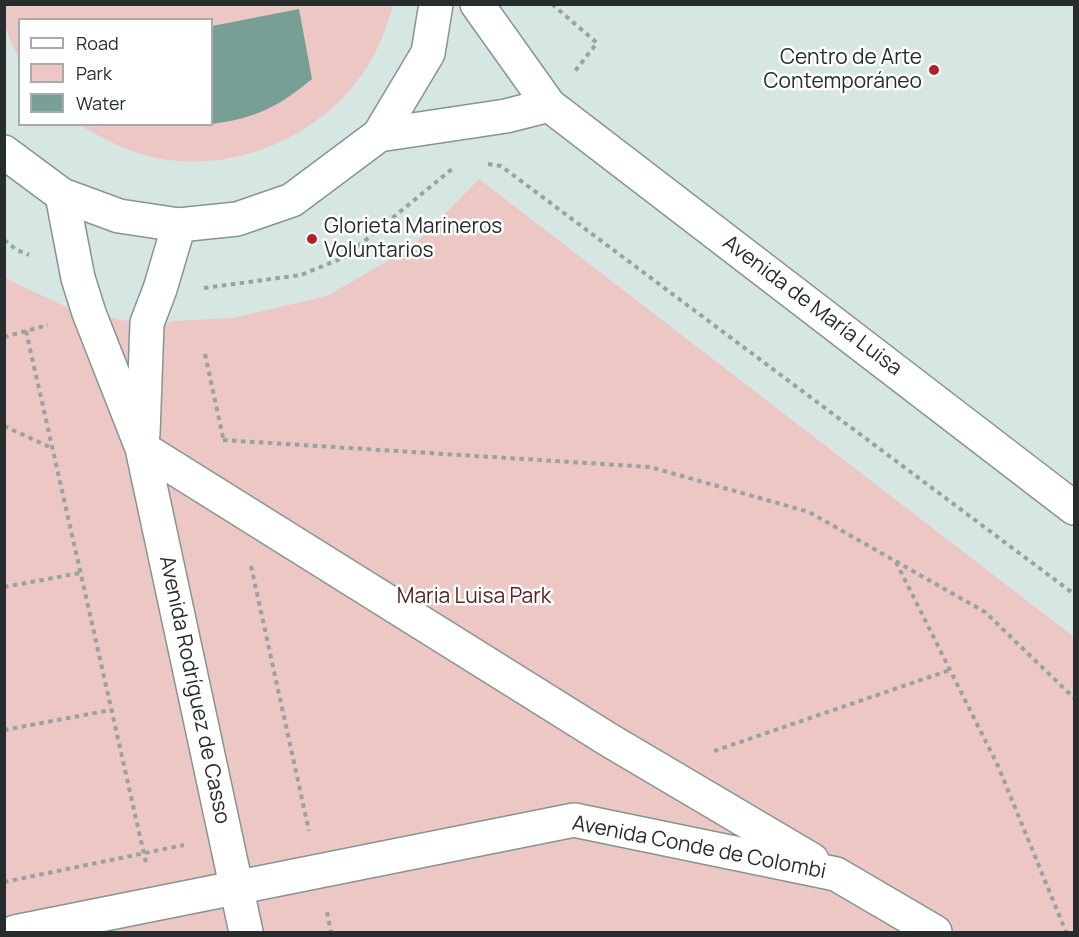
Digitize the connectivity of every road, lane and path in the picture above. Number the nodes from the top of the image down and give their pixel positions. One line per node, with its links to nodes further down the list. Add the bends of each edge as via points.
1 (436, 4): 6 (street, via 428,53)
2 (477, 4): 5 (street, Avenida de María Luisa)
3 (552, 4): 4 (path, via 597,44)
4 (586, 57)
5 (549, 105): 6 (street, via 506,116); 22 (street, Avenida de María Luisa)
6 (379, 135): 11 (street, via 292,200 237,219)
7 (4, 152): 10 (street)
8 (478, 162): 26 (path, via 501,166)
9 (460, 166): 14 (path, via 451,169 345,257 301,275 211,288)
10 (62, 195): 11 (street, via 119,216); 13 (street)
11 (179, 225): 14 (street)
12 (4, 240): 13 (path)
13 (78, 278): 20 (street)
14 (160, 290): 20 (street, via 147,322)
15 (26, 331): 19 (path)
16 (205, 354): 18 (path)
17 (4, 426): 19 (path)
18 (223, 440): 21 (path); 23 (path, via 650,467 809,512)
19 (52, 448): 24 (path)
20 (142, 448): 21 (street); 32 (street, Avenida Rodríguez de Casso)
21 (238, 507): 31 (street); 34 (path)
22 (1074, 508)
23 (896, 562): 27 (path); 28 (path, via 985,612)
24 (80, 573): 25 (path); 29 (path)
25 (4, 587)
26 (1074, 594)
27 (950, 669): 31 (path); 43 (path, via 998,766)
28 (1074, 698)
29 (111, 710): 30 (path); 33 (path)
30 (4, 730)
31 (660, 770): 35 (street)
32 (226, 836): 33 (path); 37 (street, Avenida Rodríguez de Casso)
33 (144, 853): 36 (path); 38 (path)
34 (318, 871): 35 (street, Avenida Conde de Colombi, via 574,820); 37 (street, Avenida Conde de Colombi); 41 (path)
35 (836, 874): 42 (street, Avenida Conde de Colombi)
36 (4, 882)
37 (237, 887): 38 (street, Avenida Conde de Colombi); 40 (street, Avenida Rodríguez de Casso)
38 (156, 904): 39 (street, Avenida Conde de Colombi)
39 (15, 933)
40 (246, 933)
41 (331, 933)
42 (935, 933)
43 (1066, 933)

